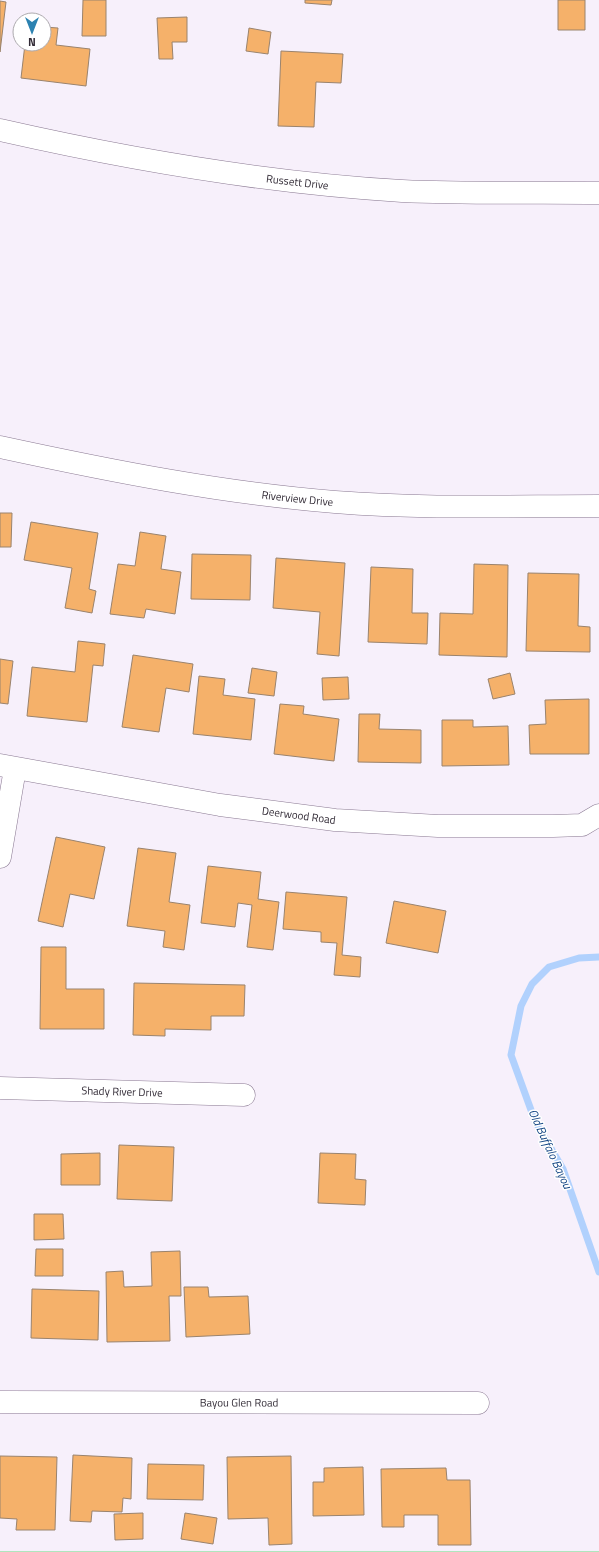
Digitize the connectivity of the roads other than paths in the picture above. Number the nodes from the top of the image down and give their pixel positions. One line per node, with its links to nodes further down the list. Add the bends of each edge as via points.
1 (0, 130): 2 (street, Russett Drive, via 88,150 272,179 402,191)
2 (599, 193)
3 (0, 447): 4 (street, Riverview Drive, via 132,475 253,494 336,502 436,506)
4 (599, 506)
5 (7, 767): 6 (street, Deerwood Road, via 220,805 335,820 438,826 553,826 582,825); 7 (street)
6 (599, 815)
7 (0, 857)
8 (0, 1088): 9 (street, Shady River Drive)
9 (244, 1095)
10 (0, 1402): 11 (street, Bayou Glen Road)
11 (478, 1403)

